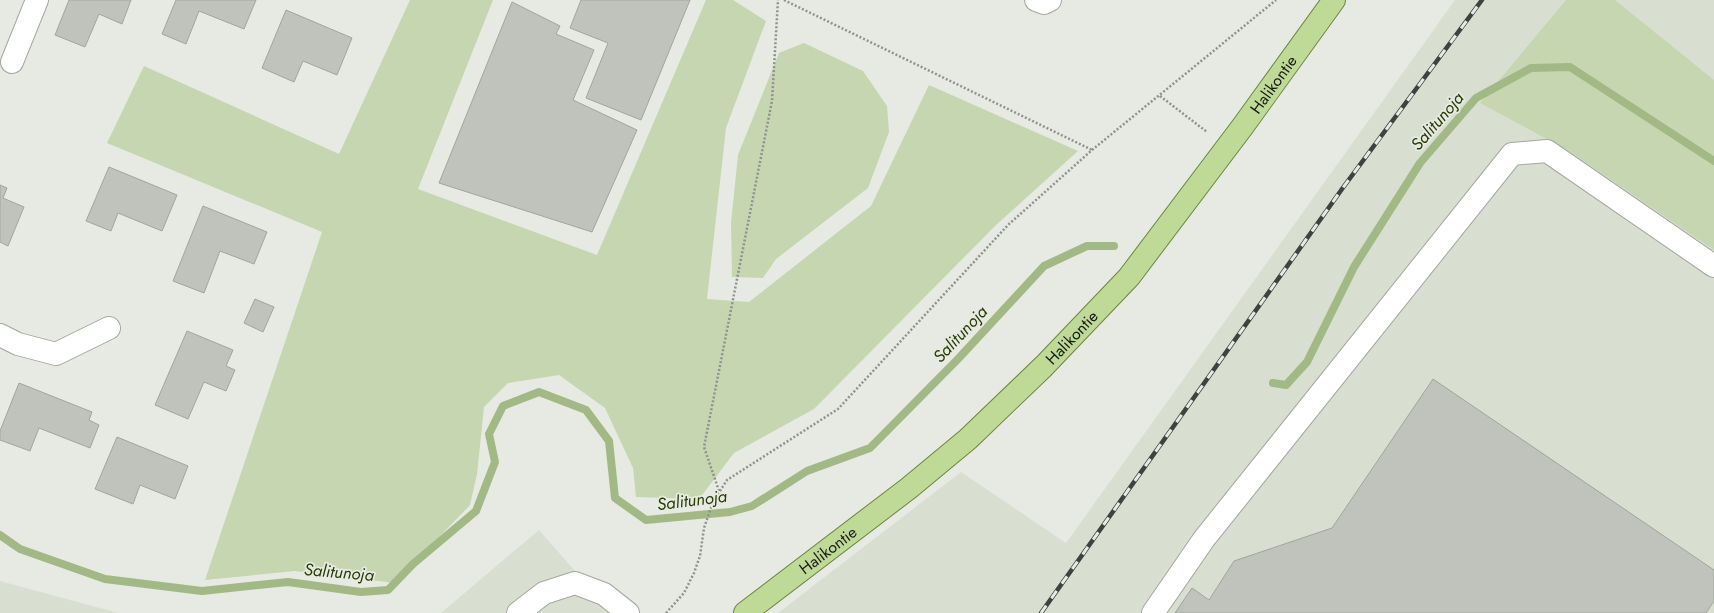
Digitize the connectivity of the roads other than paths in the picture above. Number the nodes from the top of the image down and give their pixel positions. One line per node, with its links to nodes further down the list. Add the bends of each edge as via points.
1 (37, 0): 5 (street)
2 (1036, 0): 3 (street, via 1044,3)
3 (1050, 0)
4 (1334, 0): 11 (main road, Halikontie, via 1129,277 1044,366 968,439 909,488)
5 (12, 62)
6 (1714, 266): 12 (street, via 1547,151 1512,154 1204,539)
7 (110, 328): 8 (street, via 56,354 18,344)
8 (0, 335)
9 (518, 613): 10 (street, via 544,593 575,584 604,594)
10 (628, 613)
11 (745, 613)
12 (1153, 613)

